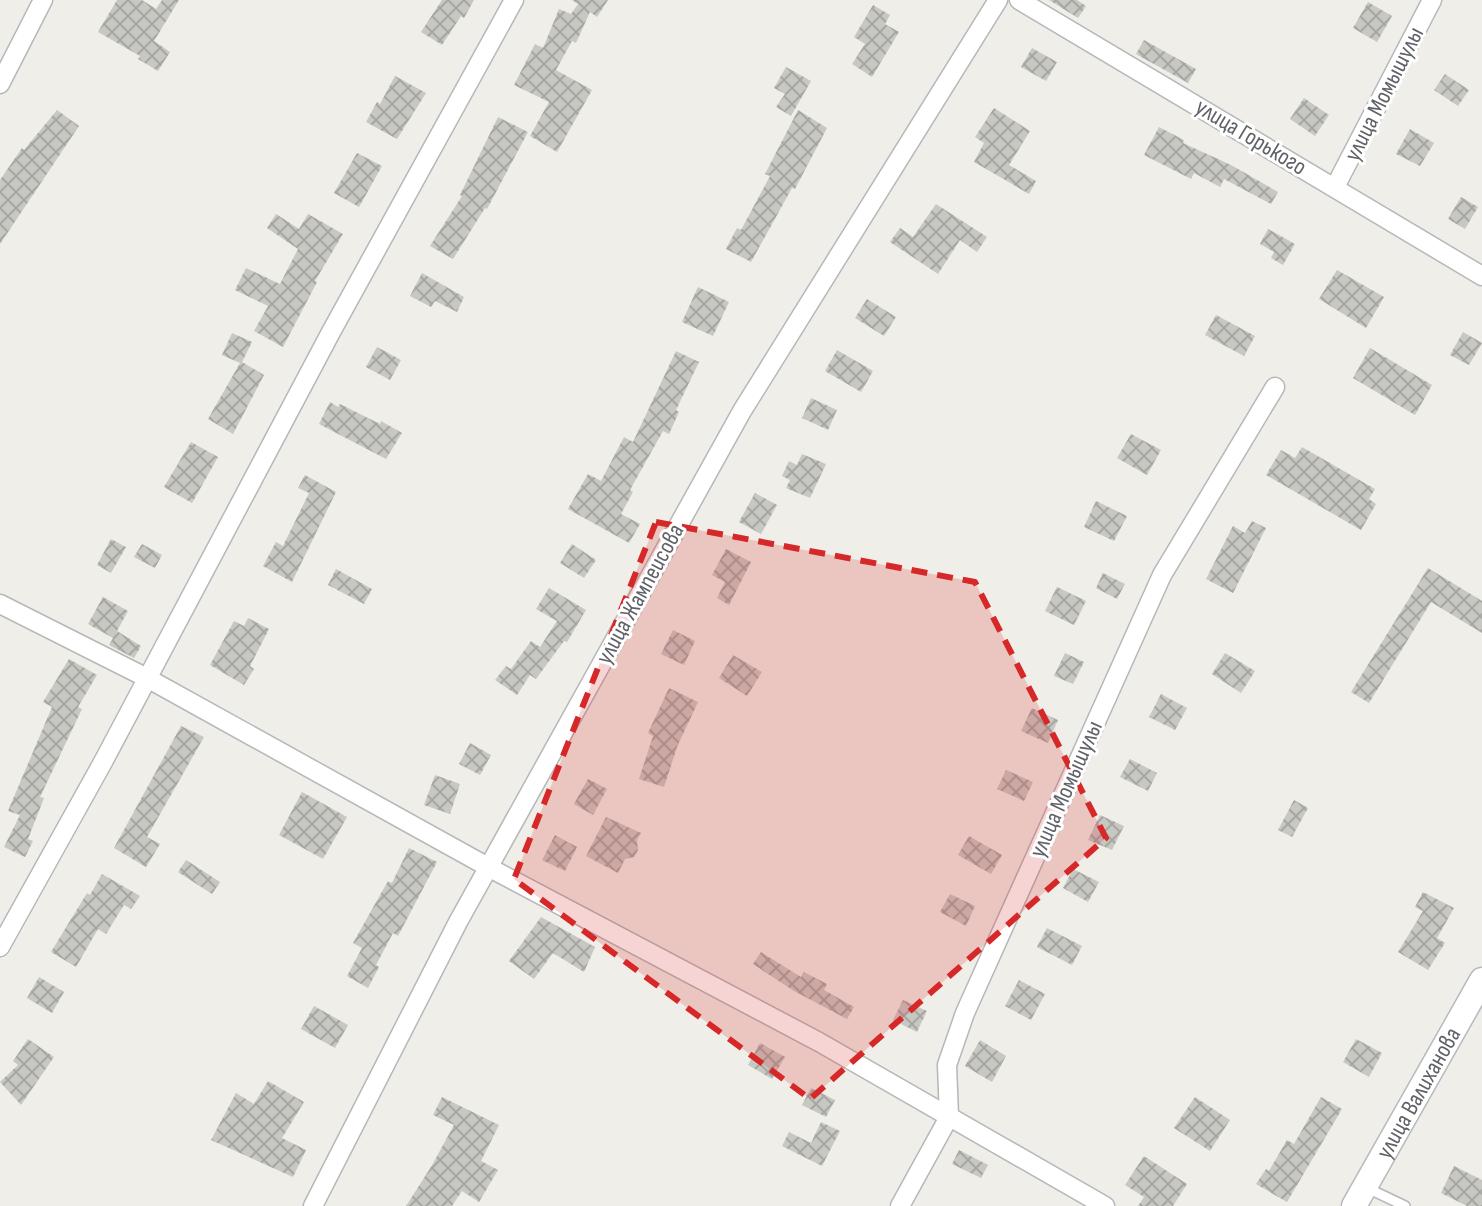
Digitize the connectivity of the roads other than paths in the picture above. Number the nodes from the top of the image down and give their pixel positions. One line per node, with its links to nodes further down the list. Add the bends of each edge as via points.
1 (43, 0): 6 (street)
2 (514, 0): 11 (street)
3 (998, 0): 12 (street, улица Жампеисова, via 742,411)
4 (1019, 0): 7 (street, улица Горького)
5 (1432, 0): 7 (street, улица Момышулы)
6 (0, 84)
7 (1335, 187): 8 (street, улица Горького)
8 (1482, 276)
9 (1275, 387): 15 (street, улица Момышулы, via 1162,575 965,1013 947,1065)
10 (0, 604): 11 (street)
11 (147, 678): 12 (street); 13 (street)
12 (488, 867): 15 (street); 17 (street, улица Жампеисова)
13 (0, 947)
14 (1482, 980): 16 (main road, улица Валиханова)
15 (949, 1117): 18 (street); 19 (street)
16 (1360, 1196): 20 (lane)
17 (313, 1206)
18 (900, 1206)
19 (1105, 1206)
20 (1405, 1206)

